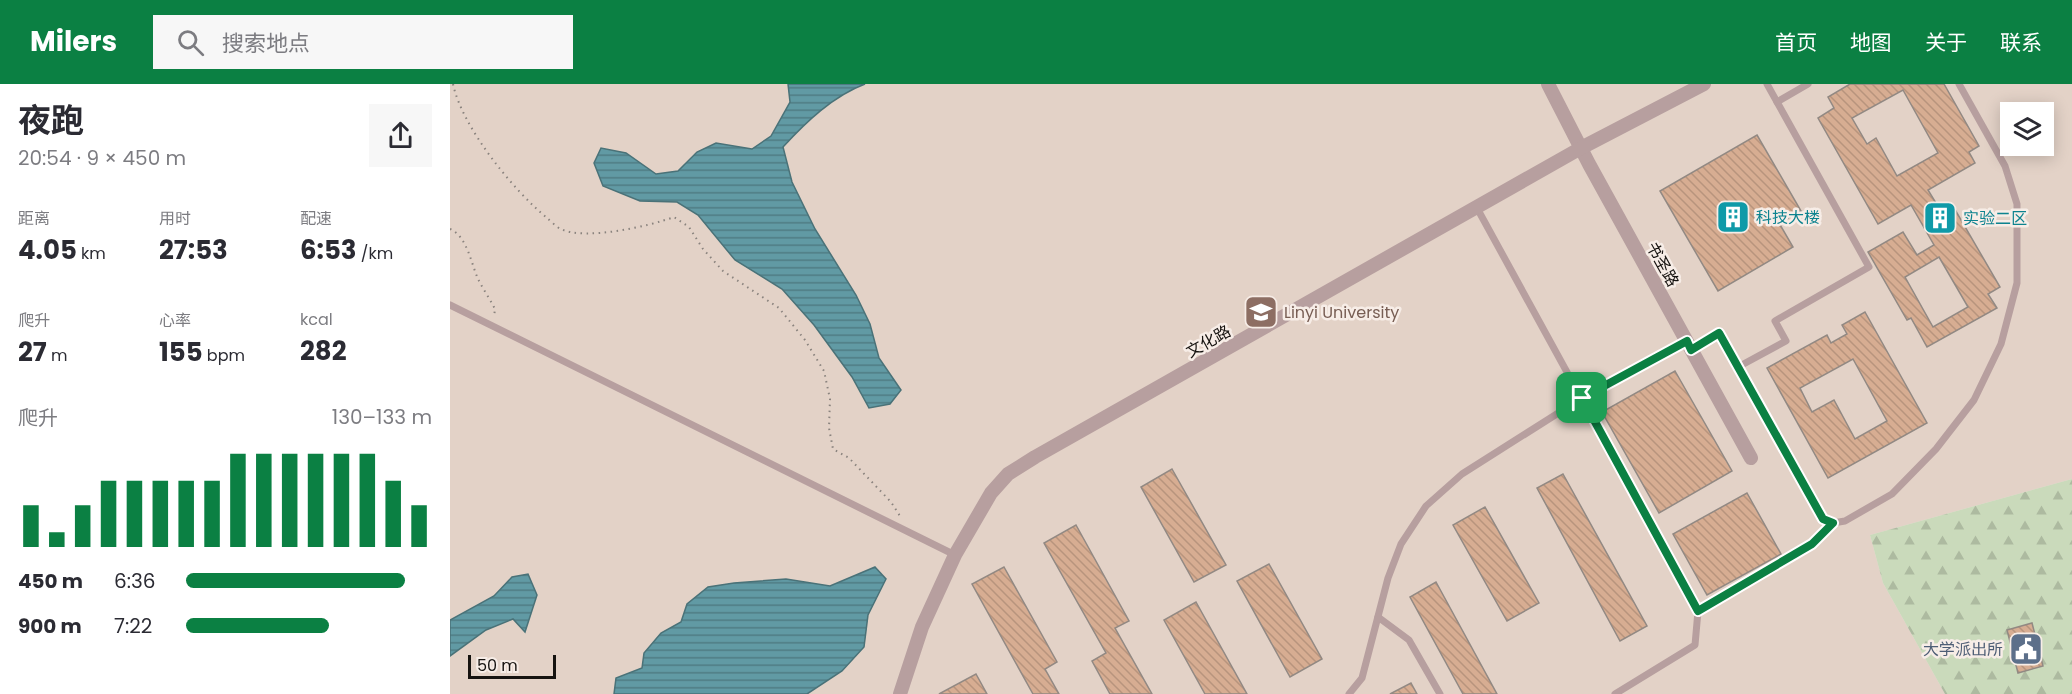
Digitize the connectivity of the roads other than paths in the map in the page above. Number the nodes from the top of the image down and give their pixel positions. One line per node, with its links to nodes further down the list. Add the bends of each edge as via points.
1 (1548, 84): 7 (street, 书圣路)
2 (1704, 84): 7 (street, 文化路)
3 (1767, 84): 6 (lane)
4 (1808, 84): 6 (lane)
5 (1959, 84): 14 (lane, via 2005,166 2017,204 2018,283 2001,344 1974,400 1936,449 1892,494 1845,521)
6 (1777, 102): 11 (lane, via 1869,267 1775,321 1786,341)
7 (1581, 148): 8 (street, 文化路); 10 (street, 书圣路)
8 (1477, 208): 12 (lane); 15 (street, 文化路, via 1008,474 991,494)
9 (450, 305): 15 (lane)
10 (1689, 345): 11 (lane, via 1719,333); 12 (lane); 13 (street, 书圣路)
11 (1738, 367): 14 (lane, via 1823,519)
12 (1582, 398): 16 (lane); 17 (lane, via 1462,474 1426,506 1401,544)
13 (1751, 458)
14 (1833, 523): 16 (lane, via 1812,544)
15 (955, 555): 18 (street, 文化路, via 922,627)
16 (1698, 611): 21 (lane, via 1695,645)
17 (1378, 617): 19 (lane, via 1362,678); 20 (lane, via 1409,640)
18 (900, 694)
19 (1348, 694)
20 (1440, 694)
21 (1615, 694)

